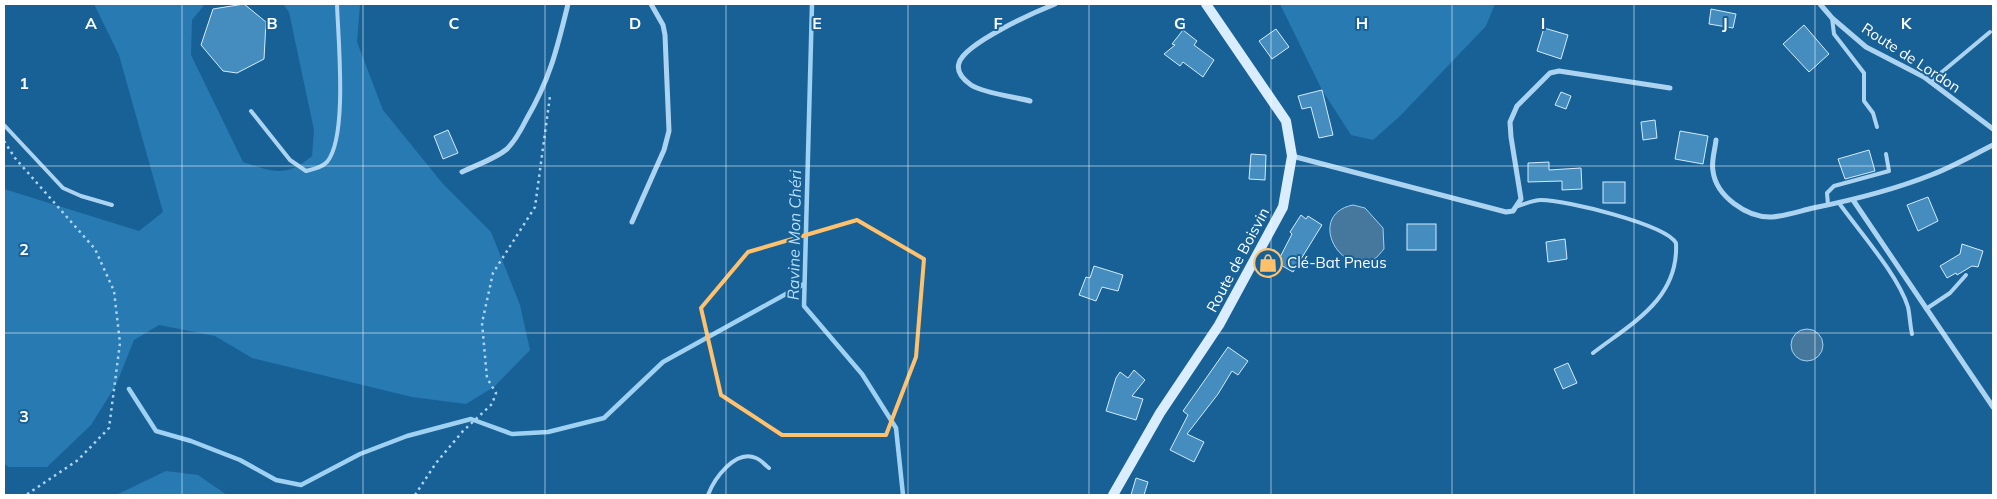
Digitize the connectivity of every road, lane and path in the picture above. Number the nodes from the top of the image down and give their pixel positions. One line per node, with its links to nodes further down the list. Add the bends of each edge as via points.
1 (337, 4): 13 (lane, via 340,121 328,161 318,169 306,171 290,160)
2 (568, 4): 22 (street, via 554,63 540,97 521,129 500,154)
3 (650, 4): 28 (street, via 663,25 665,35 669,131 664,150)
4 (1056, 4): 12 (street, via 1025,16 976,44 959,61 958,69 963,78 973,86)
5 (1206, 4): 21 (main road, Route de Boisvin, via 1286,121)
6 (1820, 4): 7 (street, Route de Lordon)
7 (1832, 18): 9 (street, Route de Lordon, via 1866,47); 15 (lane, via 1834,34 1864,74 1864,101 1873,113)
8 (1990, 32): 9 (lane)
9 (1930, 82): 16 (street, Route de Lordon)
10 (1670, 88): 27 (street, via 1559,71 1550,73 1517,106 1510,122 1521,199)
11 (550, 92): 36 (path, via 536,207 493,273 482,323 487,378 496,393 492,404 436,462)
12 (1030, 101)
13 (251, 111)
14 (4, 126): 25 (lane, via 63,188)
15 (1877, 128)
16 (1993, 129)
17 (1716, 140): 26 (street, via 1712,170 1716,182 1740,208 1771,217)
18 (4, 141): 35 (path, via 94,249 114,291 120,343 109,428 78,460)
19 (1993, 145): 23 (street, via 1932,175)
20 (1886, 154): 26 (lane, via 1889,171 1834,186 1827,193)
21 (1292, 156): 27 (street, via 1506,212); 38 (main road, Route de Boisvin, via 1283,207 1258,256)
22 (462, 172)
23 (1853, 200): 24 (street); 30 (street)
24 (1838, 203): 26 (street); 31 (lane, via 1903,296)
25 (112, 205)
26 (1828, 205)
27 (1518, 206): 32 (lane, via 1539,200 1581,208 1643,223 1667,233 1676,243 1677,254 1671,277 1658,302)
28 (632, 222)
29 (1966, 275): 30 (lane, via 1950,293)
30 (1925, 310): 33 (street)
31 (1912, 334)
32 (1593, 353)
33 (1993, 407)
34 (769, 468): 37 (lane, via 756,458 741,459 722,470)
35 (26, 495)
36 (415, 495)
37 (708, 495)
38 (1113, 495)

